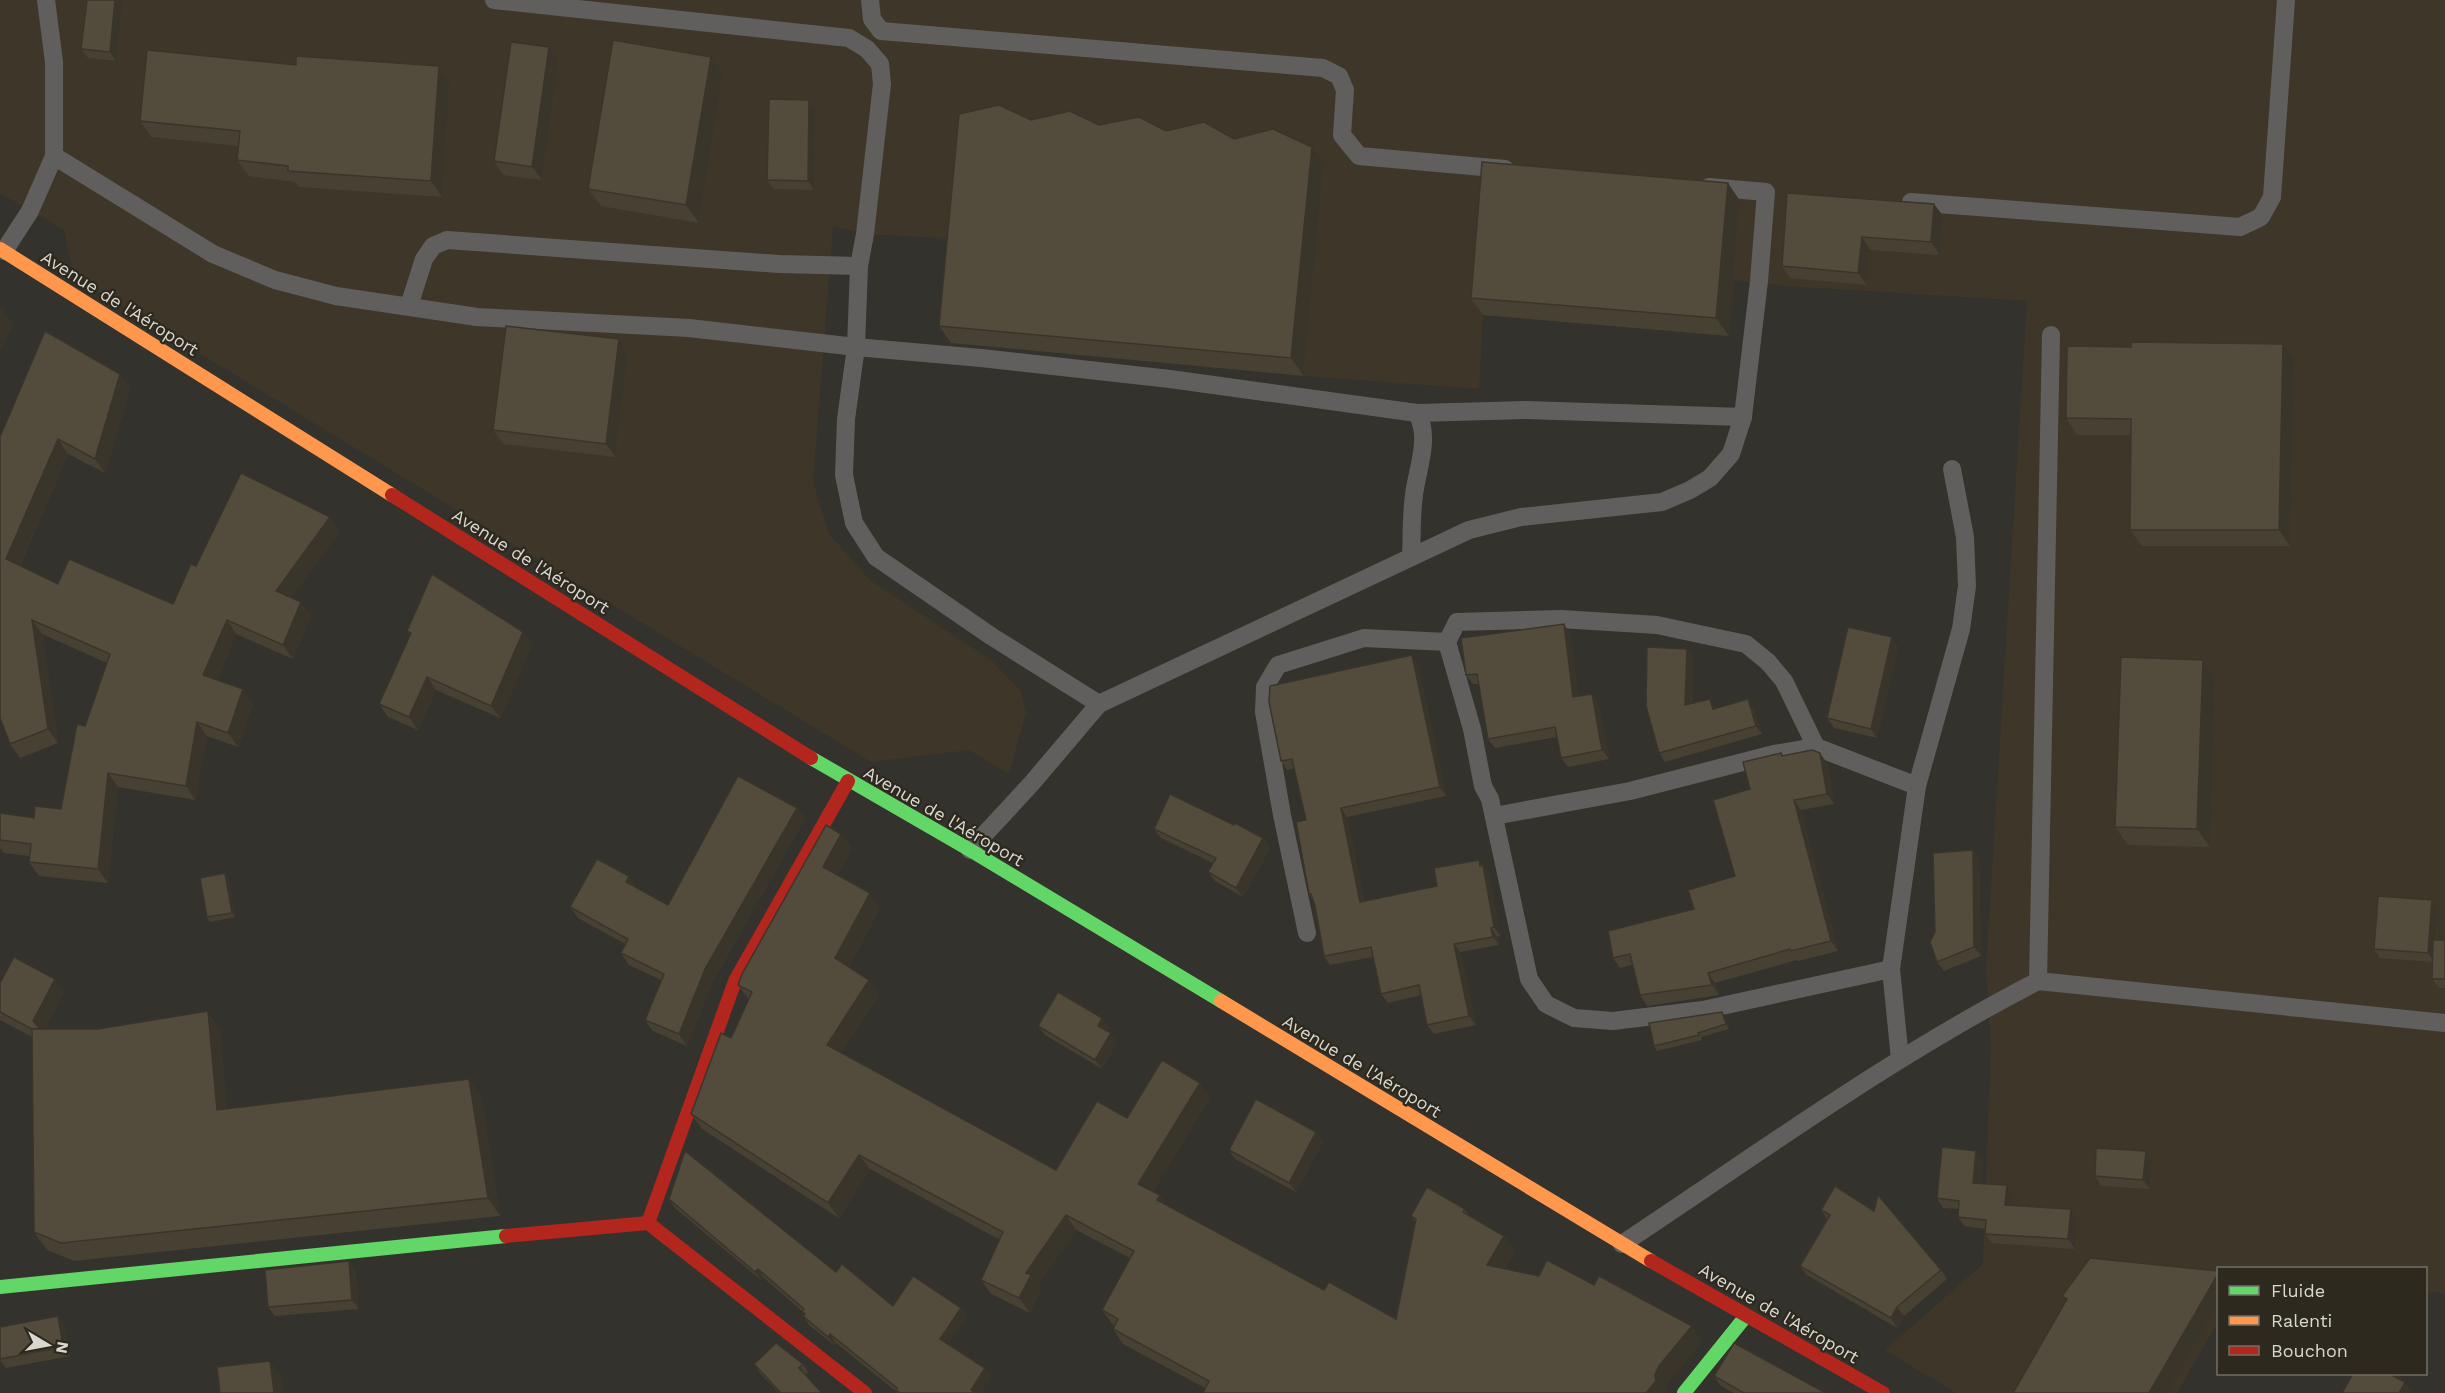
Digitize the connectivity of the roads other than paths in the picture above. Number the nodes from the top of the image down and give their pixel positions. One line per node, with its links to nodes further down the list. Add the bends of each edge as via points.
1 (46, 0): 5 (lane, via 54,62)
2 (494, 0): 10 (lane, via 821,34 849,38 867,49 880,64 882,84)
3 (870, 0): 6 (lane, via 872,19 881,31 1323,68 1339,76 1345,90 1342,135 1359,156)
4 (2286, 0): 8 (lane, via 2272,197 2261,217 2240,226)
5 (54, 156): 9 (lane, via 30,211); 11 (lane, via 213,254 275,280 336,296)
6 (1522, 170)
7 (1696, 185): 15 (lane, via 1772,192)
8 (1896, 201)
9 (2, 250): 21 (main road, Avenue de l'Aéroport)
10 (859, 266): 11 (lane, via 779,264 447,240 433,246 423,259); 13 (lane)
11 (410, 306): 13 (lane, via 477,317 689,328)
12 (2051, 335): 27 (lane)
13 (856, 347): 14 (lane, via 1170,379); 19 (lane, via 846,419 844,475 854,524 876,557)
14 (1417, 413): 15 (lane, via 1526,411); 17 (lane, via 1423,424)
15 (1743, 417): 17 (lane, via 1731,454 1710,478 1662,502 1521,517 1469,530)
16 (1952, 470): 22 (lane, via 1965,537 1967,586 1961,629)
17 (1411, 557): 19 (lane)
18 (1447, 642): 20 (lane, via 1457,622 1561,619 1657,625 1746,644 1784,681); 23 (lane); 25 (lane, via 1364,638 1278,665 1265,687 1264,711)
19 (1099, 704): 24 (lane)
20 (1816, 747): 22 (lane); 23 (lane, via 1630,791)
21 (848, 781): 24 (main road, Avenue de l'Aéroport); 30 (main road, via 735,981)
22 (1917, 786): 26 (lane)
23 (1494, 816): 26 (lane, via 1529,979 1546,1005 1575,1018 1613,1021 1703,1010)
24 (970, 850): 31 (main road, Avenue de l'Aéroport)
25 (1307, 933)
26 (1891, 969): 29 (lane)
27 (2038, 981): 28 (lane); 29 (lane)
28 (2445, 1023)
29 (1900, 1059): 31 (lane)
30 (648, 1223): 32 (main road); 34 (main road)
31 (1622, 1244): 33 (main road, Avenue de l'Aéroport)
32 (0, 1287)
33 (1746, 1316): 35 (main road); 36 (main road, Avenue de l'Aéroport)
34 (865, 1393)
35 (1684, 1393)
36 (1883, 1393)

